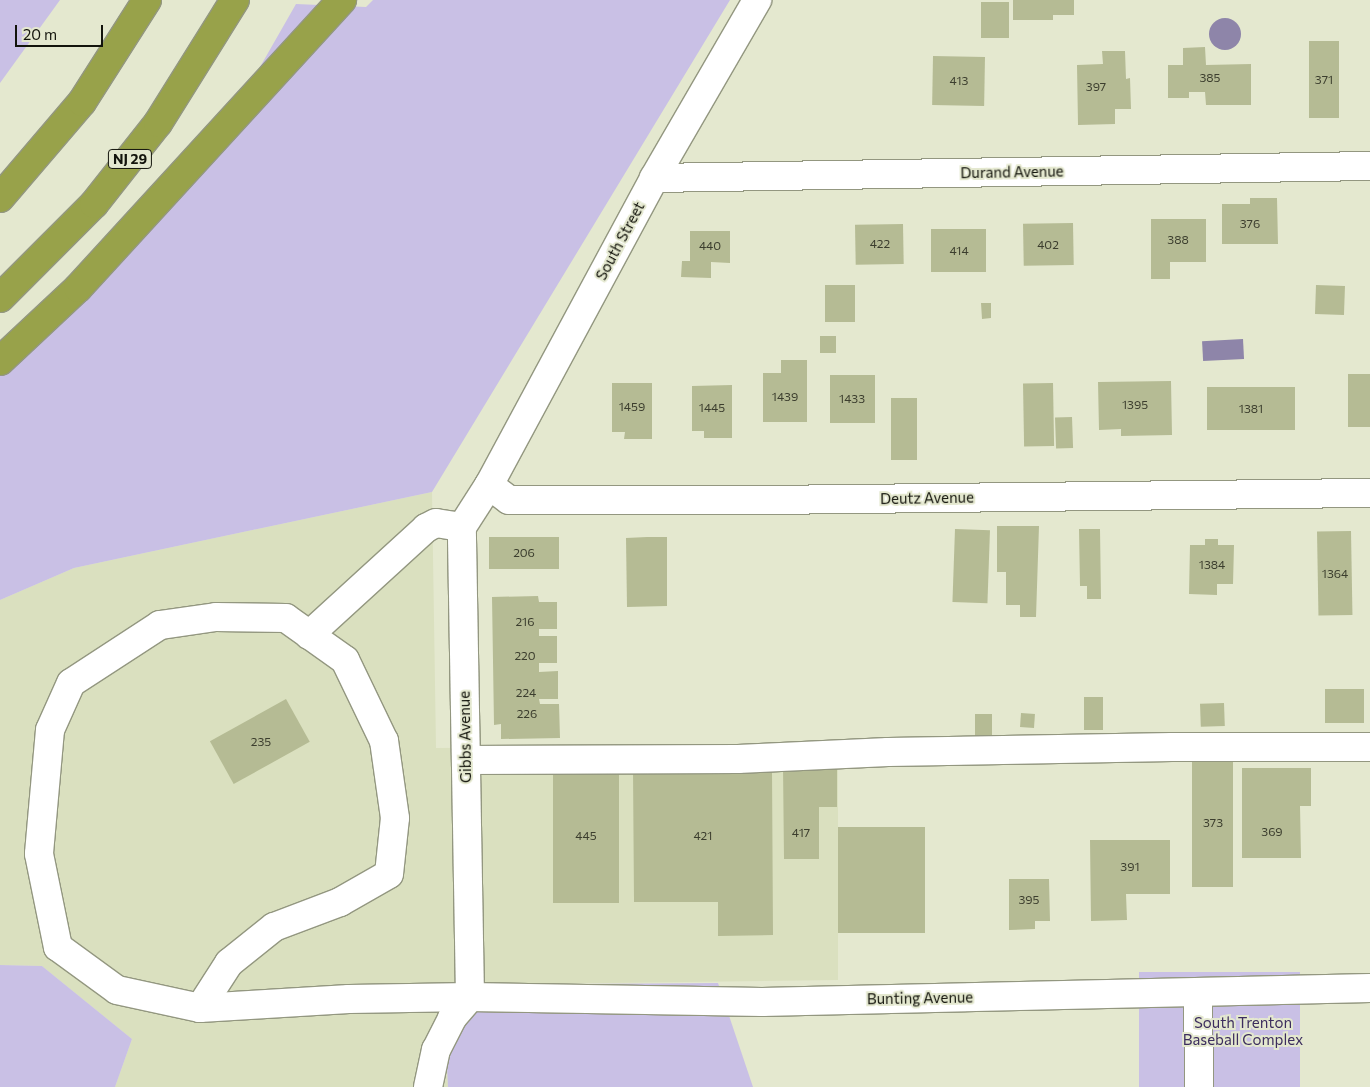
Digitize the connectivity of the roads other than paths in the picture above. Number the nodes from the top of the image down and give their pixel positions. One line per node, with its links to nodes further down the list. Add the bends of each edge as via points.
1 (147, 0): 7 (highway, via 82,102)
2 (235, 0): 8 (highway, NJ 29, via 204,55 158,123 94,204)
3 (342, 0): 9 (highway, via 78,288)
4 (757, 0): 6 (street, South Street)
5 (1370, 166): 6 (street, Durand Avenue)
6 (654, 178): 10 (street, South Street)
7 (0, 198)
8 (0, 298)
9 (0, 361)
10 (489, 485): 11 (street, Deutz Avenue, via 509,500); 12 (street)
11 (1370, 493)
12 (462, 527): 13 (street, via 436,523 426,528); 15 (street, Gibbs Avenue)
13 (309, 635): 19 (street, Bunting Avenue, via 345,660 384,741 395,818 390,874 340,902 274,928 228,963); 19 (street, Bunting Avenue, via 286,618 216,618 160,625 71,683 50,730 39,854 58,947 118,990)
14 (1370, 747): 15 (street, via 888,752 738,759)
15 (466, 760): 18 (street, Gibbs Avenue)
16 (1370, 988): 17 (street, Bunting Avenue)
17 (1198, 992): 18 (street, Bunting Avenue, via 762,1002); 21 (street)
18 (470, 997): 19 (street, Bunting Avenue, via 349,999); 20 (street, via 452,1018 436,1050)
19 (200, 1008)
20 (428, 1087)
21 (1199, 1087)

